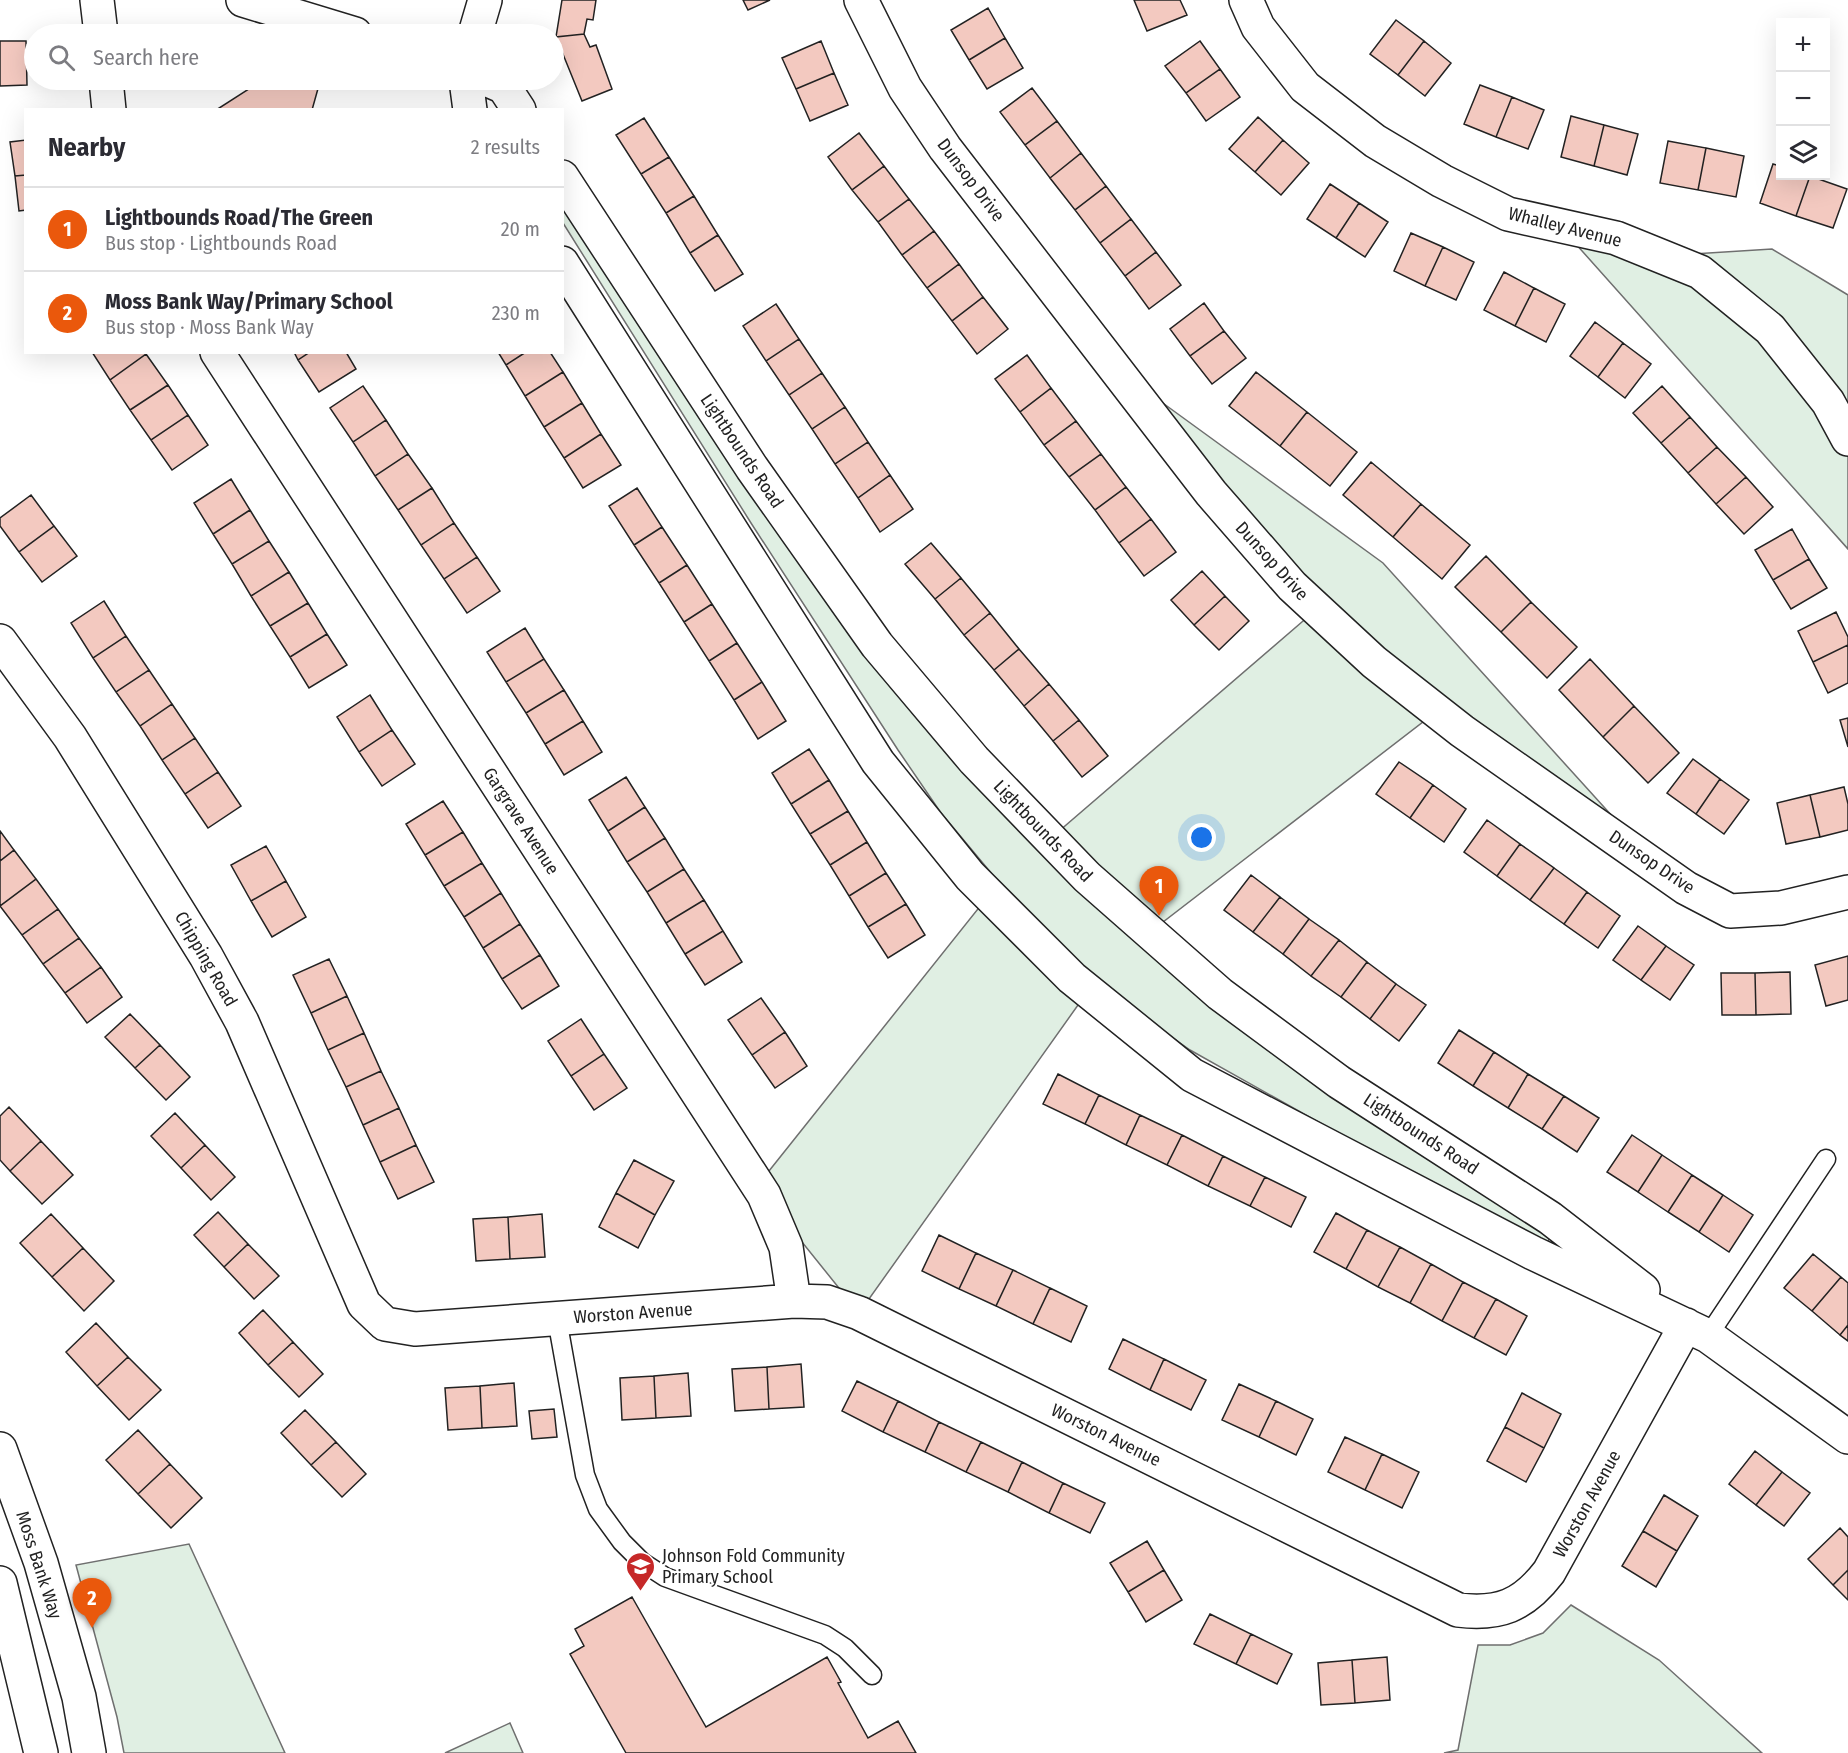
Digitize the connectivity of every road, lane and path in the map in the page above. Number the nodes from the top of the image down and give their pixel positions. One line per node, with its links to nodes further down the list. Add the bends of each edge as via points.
1 (97, 0): 6 (main road)
2 (243, 0): 7 (main road)
3 (485, 0): 8 (main road)
4 (861, 0): 20 (main road, Dunsop Drive, via 904,88 945,148 1203,483 1292,586 1374,662 1462,731 1686,888 1730,911 1781,908)
5 (1246, 0): 18 (main road, Whalley Avenue, via 1258,27 1305,87 1385,147 1508,214 1616,238 1700,272 1770,329 1828,402)
6 (99, 24)
7 (322, 24)
8 (478, 24)
9 (107, 90): 12 (main road)
10 (467, 90): 13 (main road)
11 (506, 90): 14 (main road)
12 (109, 108)
13 (470, 108)
14 (518, 108)
15 (564, 180): 25 (main road, Lightbounds Road, via 752,468 877,645 974,760 1087,877 1220,994 1339,1082 1550,1218)
16 (564, 266): 25 (main road, Lightbounds Road, via 878,762 969,876 1072,978 1192,1075 1533,1253)
17 (218, 354): 22 (main road, Gargrave Avenue, via 764,1195 786,1247)
18 (1848, 439)
19 (0, 641): 23 (main road, Chipping Road, via 69,737 212,965 242,1022)
20 (1848, 892)
21 (1826, 1159): 25 (lane)
22 (794, 1301): 24 (main road, Worston Avenue); 25 (main road, Worston Avenue, via 827,1302 859,1313 1458,1610 1479,1612 1514,1605 1540,1585)
23 (364, 1304): 24 (main road, Worston Avenue, via 385,1324 415,1329)
24 (557, 1319): 29 (lane, via 585,1475 598,1509 622,1542 665,1577 825,1635 845,1648)
25 (1697, 1331): 26 (main road, Lightbounds Road)
26 (1848, 1437)
27 (0, 1449): 31 (main road, Moss Bank Way, via 41,1563 79,1697)
28 (0, 1583): 30 (main road)
29 (872, 1675)
30 (41, 1753)
31 (89, 1753)

